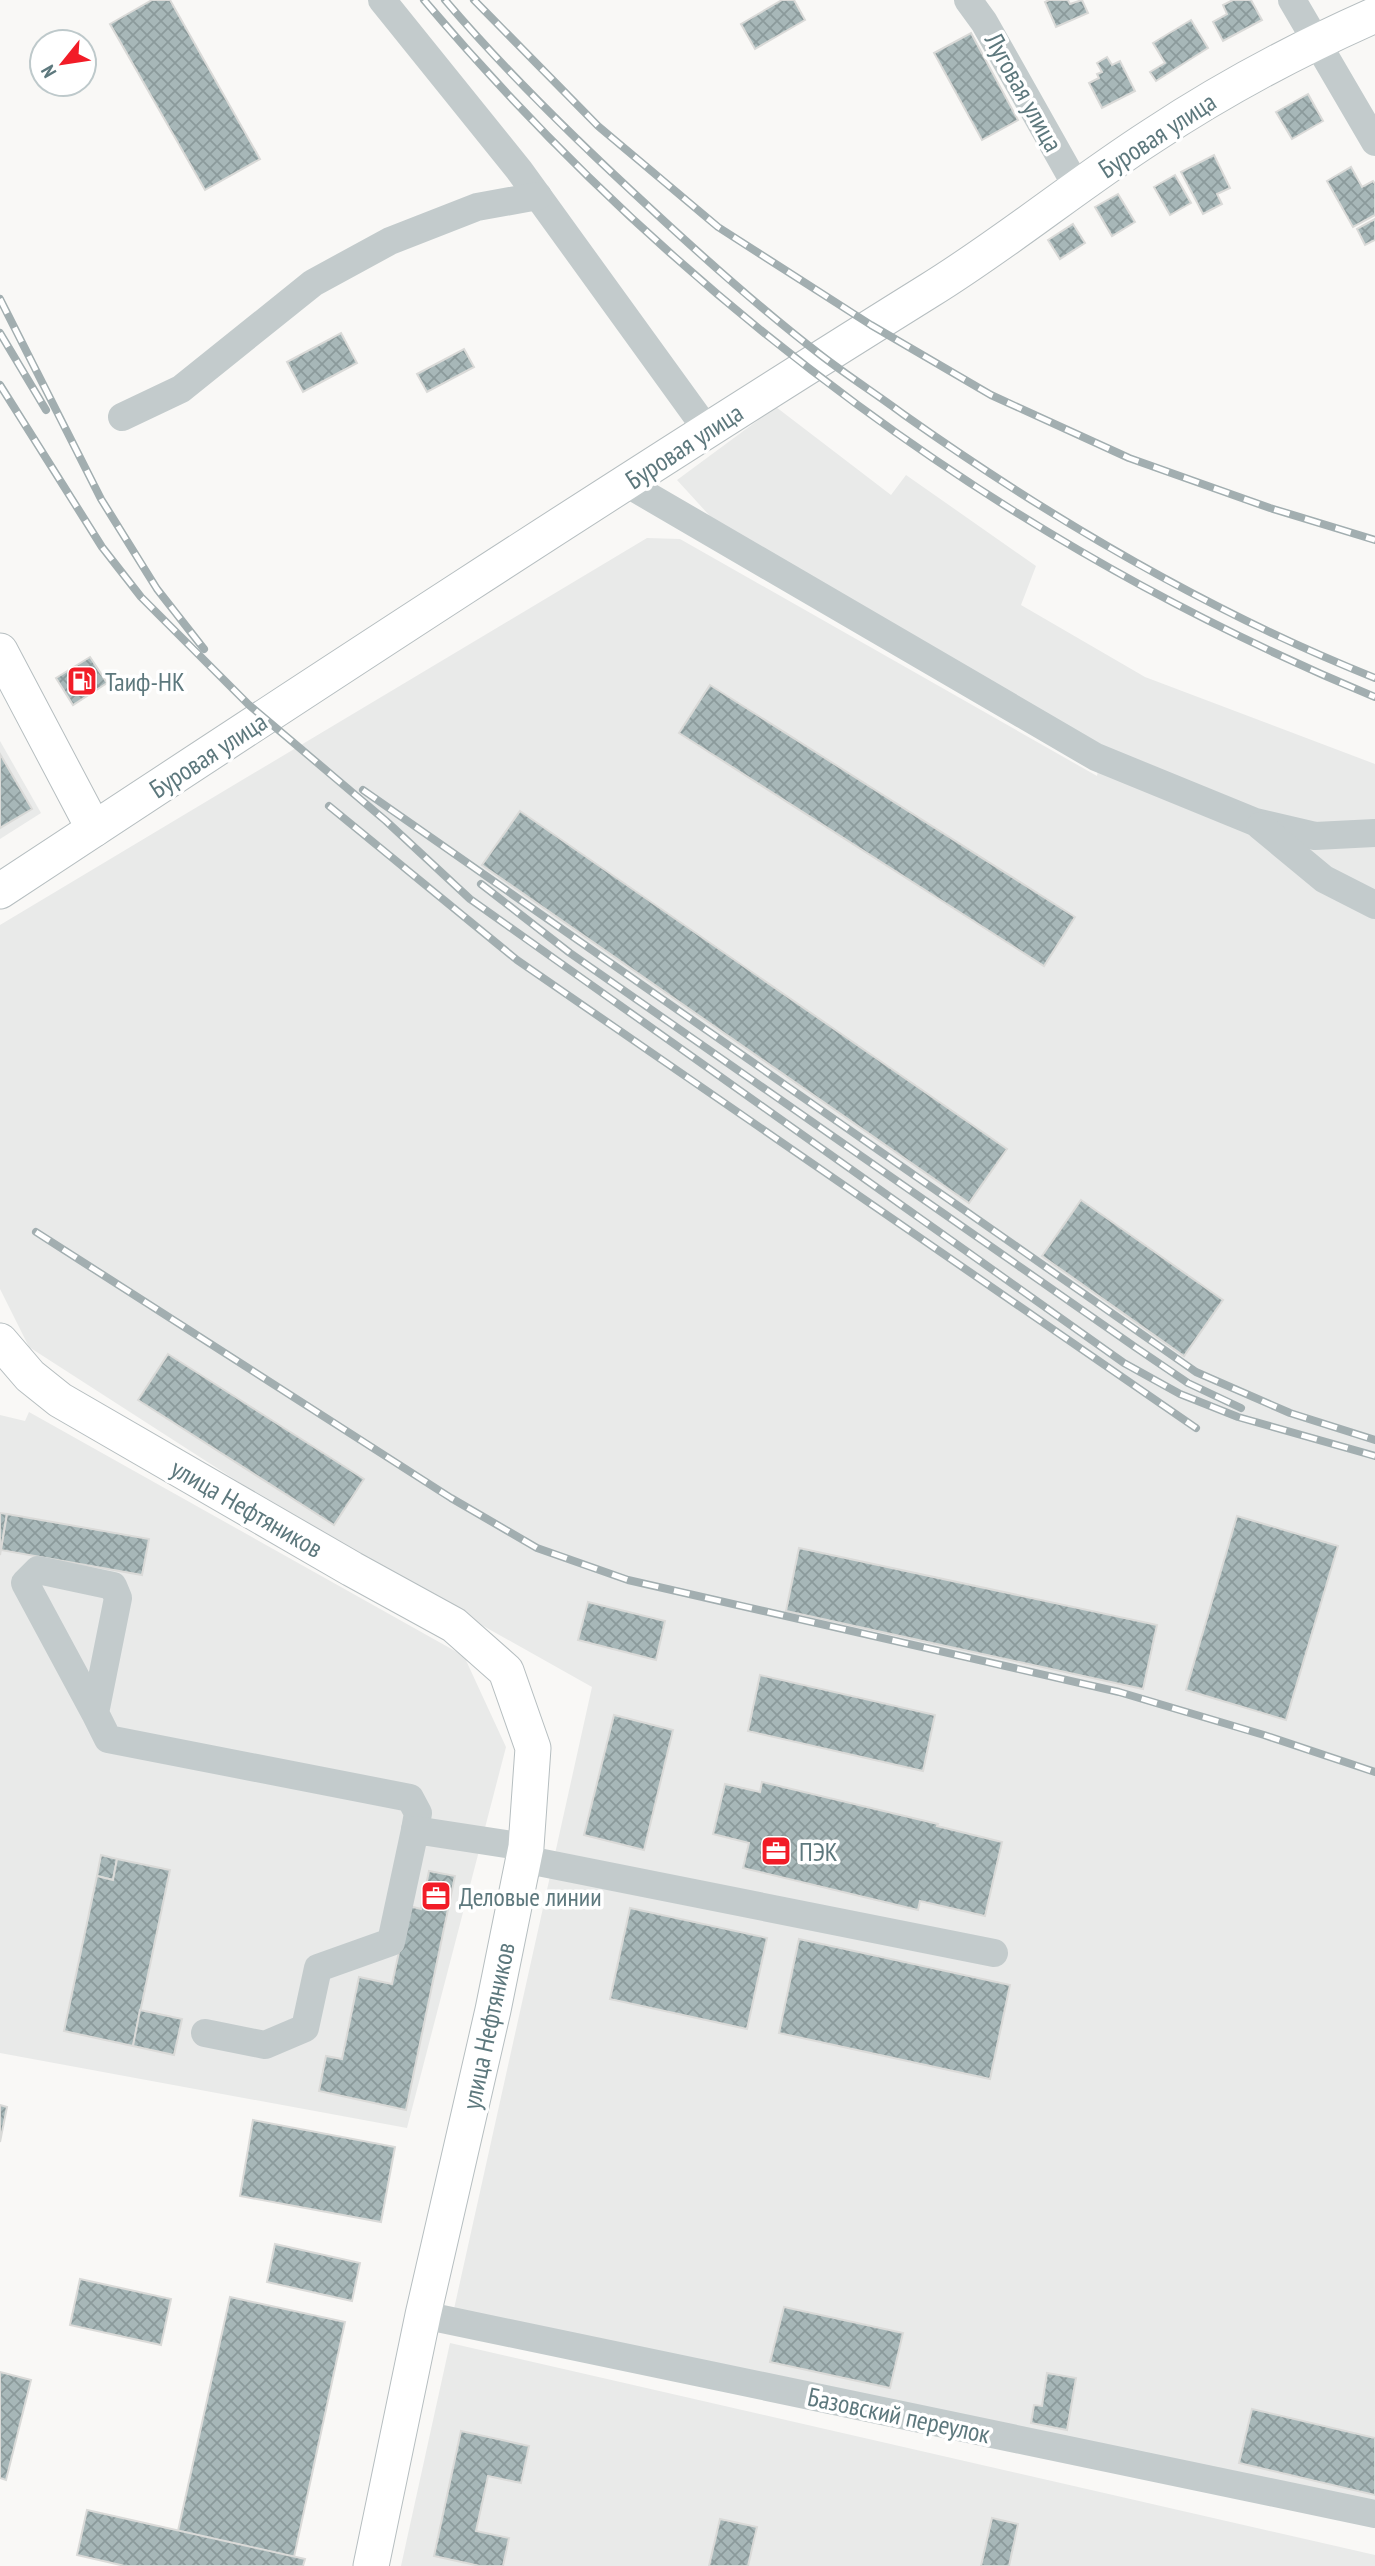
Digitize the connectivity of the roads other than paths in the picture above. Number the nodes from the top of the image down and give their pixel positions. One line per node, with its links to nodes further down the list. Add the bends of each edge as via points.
1 (382, 0): 8 (street)
2 (968, 0): 7 (street, Луговая улица)
3 (1292, 0): 5 (street)
4 (1375, 15): 5 (main road, Буровая улица)
5 (1316, 41): 6 (street); 7 (main road, Буровая улица, via 1225,91)
6 (1375, 142)
7 (1077, 187): 10 (main road, Буровая улица, via 933,288)
8 (538, 196): 9 (street, via 477,207 390,241 313,283 181,389); 10 (street)
9 (122, 417)
10 (707, 430): 11 (main road, Буровая улица)
11 (626, 483): 13 (street, via 1096,757); 14 (main road, Буровая улица)
12 (0, 652): 14 (main road)
13 (1255, 822): 15 (street, via 1315,836); 17 (street, via 1324,879)
14 (94, 829): 16 (main road, Буровая улица)
15 (1375, 833)
16 (0, 891)
17 (1375, 905)
18 (0, 1341): 21 (main road, улица Нефтяников, via 30,1376 60,1400 454,1625 506,1671 533,1748)
19 (95, 1713): 19 (street, via 118,1598 113,1586 38,1570 25,1583); 20 (street, via 108,1739 410,1798 418,1813)
20 (415, 1830): 21 (street); 23 (street, via 391,1941 318,1968 305,2028 265,2045)
21 (525, 1853): 22 (street); 24 (main road, улица Нефтяников)
22 (993, 1954)
23 (205, 2033)
24 (423, 2315): 25 (street, Базовский переулок); 26 (main road, улица Нефтяников)
25 (1375, 2514)
26 (371, 2566)

